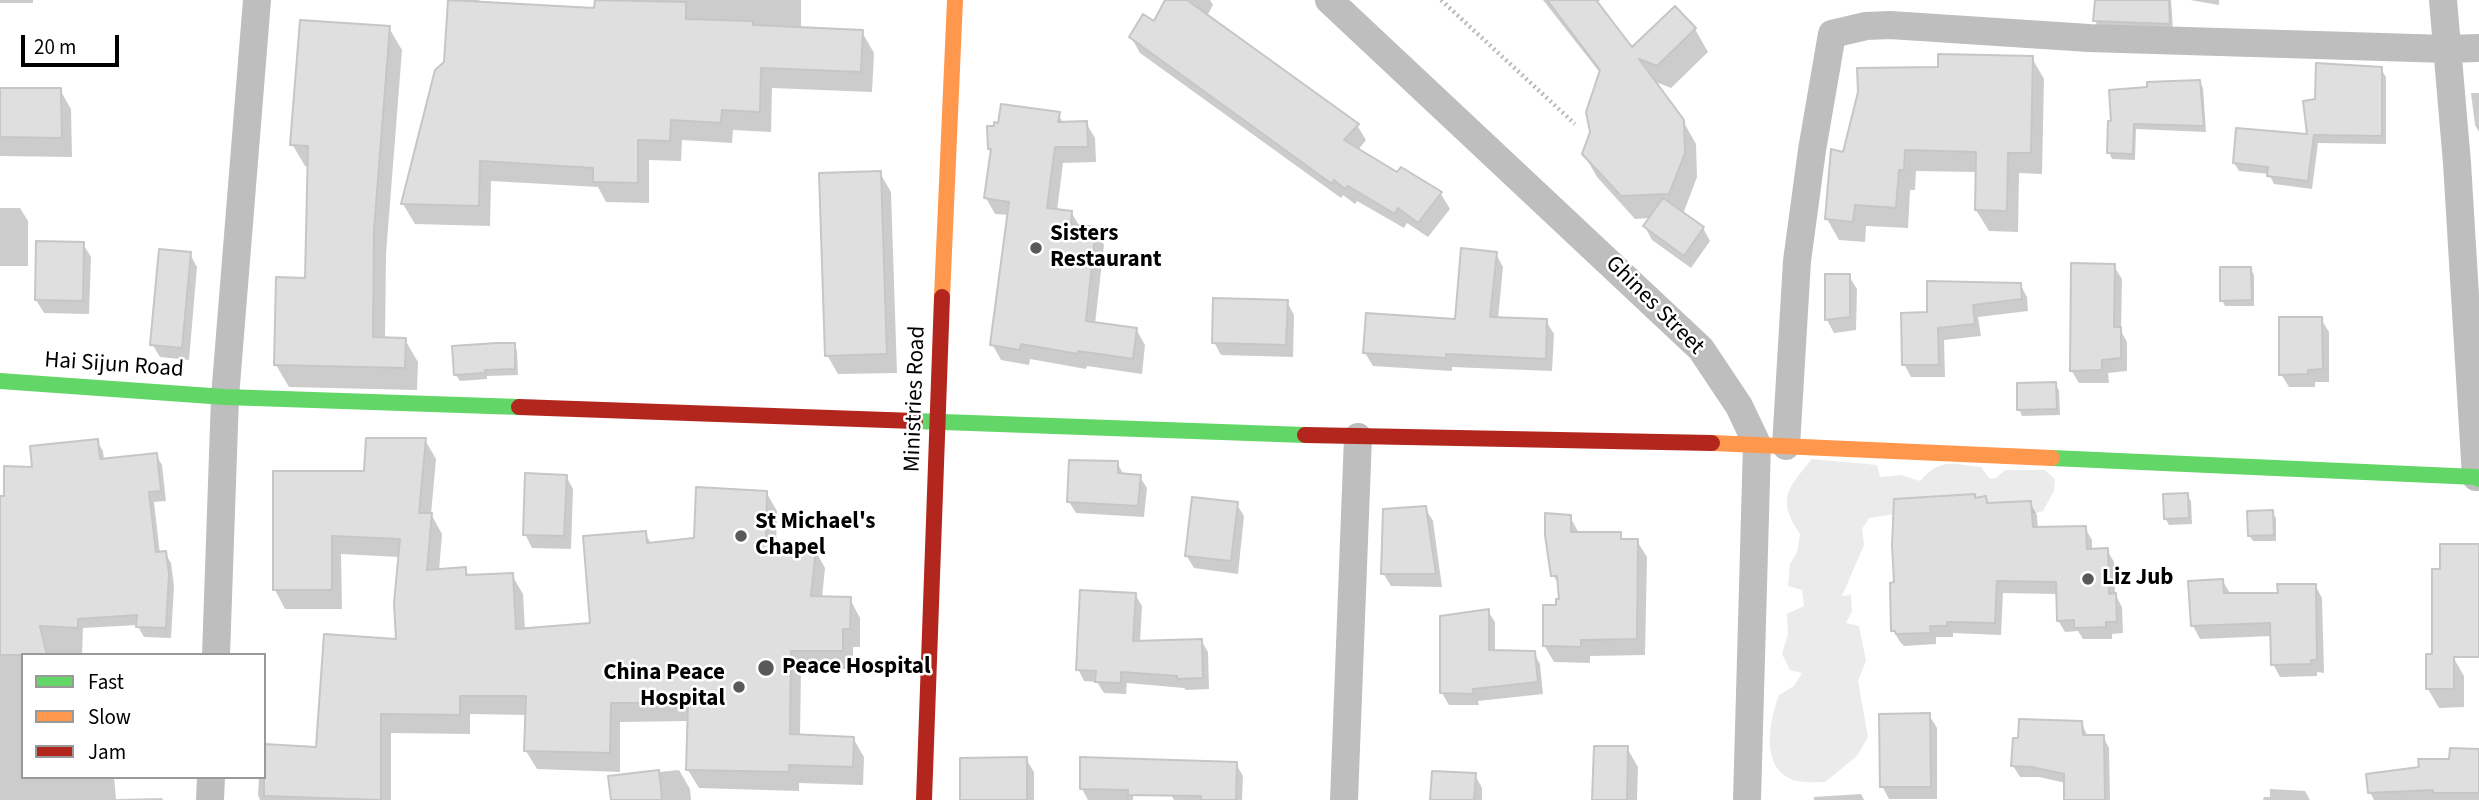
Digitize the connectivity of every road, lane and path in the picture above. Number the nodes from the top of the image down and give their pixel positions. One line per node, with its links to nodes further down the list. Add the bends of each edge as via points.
1 (257, 0): 10 (street)
2 (955, 0): 11 (street, Ministries Road)
3 (1329, 0): 13 (street, Ghines Street, via 1700,349 1739,406)
4 (1441, 0): 8 (path)
5 (2443, 0): 7 (street)
6 (2479, 48): 7 (street)
7 (2447, 49): 14 (street, via 2089,38 1890,24 1832,34 1797,261); 15 (street)
8 (1575, 124)
9 (0, 381): 10 (street, Hai Sijun Road)
10 (225, 397): 11 (street, Hai Sijun Road); 16 (street)
11 (937, 422): 12 (street, Hai Sijun Road); 19 (street, Ministries Road)
12 (1358, 437): 13 (street, Hai Sijun Road); 20 (street)
13 (1757, 444): 14 (street, Hai Sijun Road); 21 (street, Ghines Street)
14 (1786, 446): 15 (street, Hai Sijun Road)
15 (2477, 478)
16 (216, 653)
17 (211, 779): 18 (street)
18 (210, 800)
19 (924, 800)
20 (1344, 800)
21 (1747, 800)

